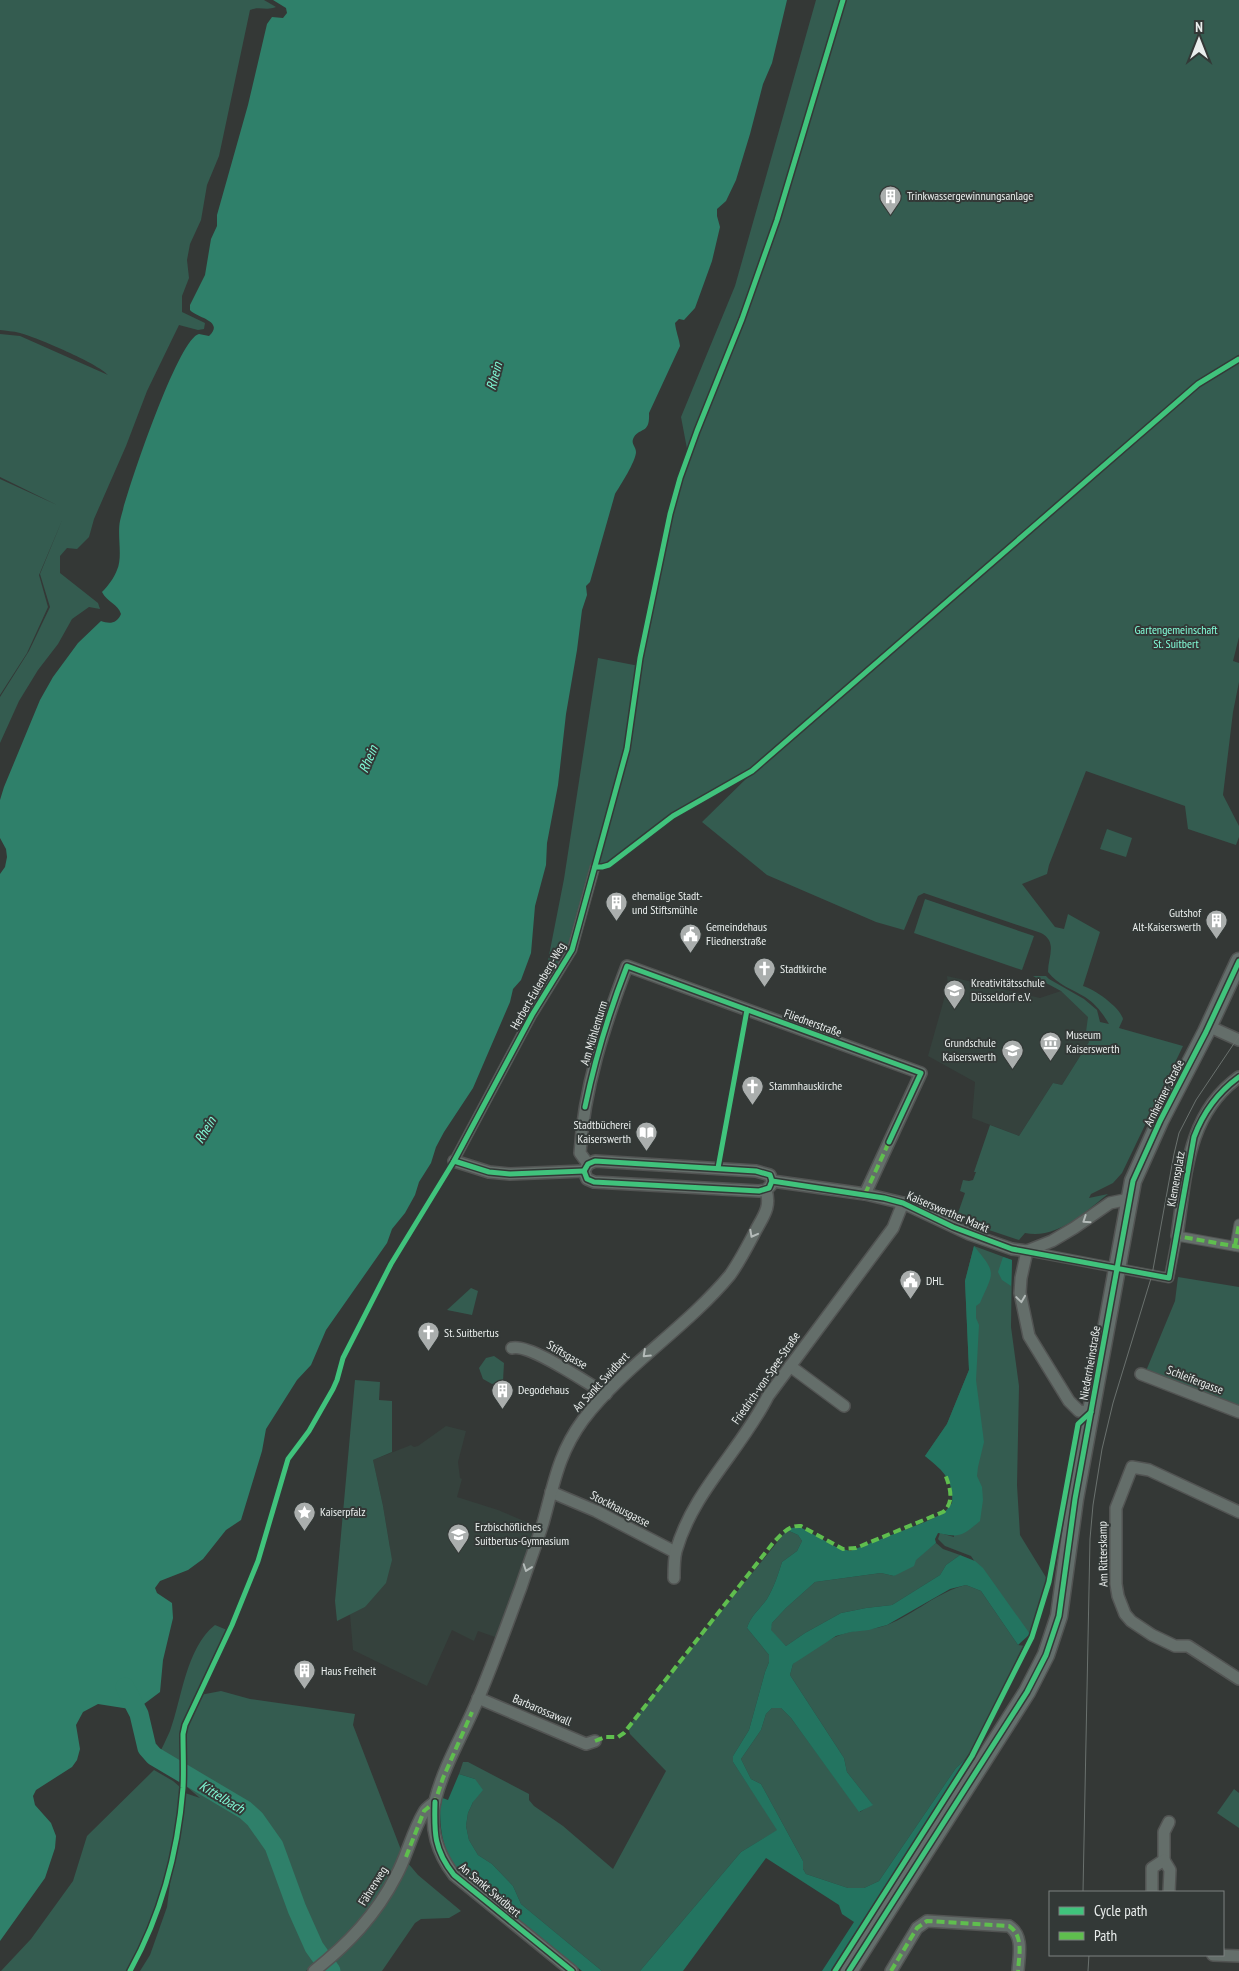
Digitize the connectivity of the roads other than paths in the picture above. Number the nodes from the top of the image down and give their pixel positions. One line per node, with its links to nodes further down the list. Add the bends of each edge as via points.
1 (595, 867): 7 (street, Herbert-Eulenberg-Weg, via 572,950 532,1015)
2 (1239, 961): 4 (main road, Arnheimer Straße)
3 (627, 966): 8 (street, Am Mühlenturm, via 591,1077 580,1152); 10 (street, Fliednerstraße, via 921,1073)
4 (1208, 1026): 5 (street); 11 (main road, Arnheimer Straße, via 1133,1181)
5 (1239, 1040)
6 (1239, 1077): 14 (street, Klemensplatz, via 1225,1087 1198,1125)
7 (454, 1160): 8 (street, Kaiserswerther Markt, via 489,1172 510,1174)
8 (586, 1167): 9 (street, Kaiserswerther Markt, via 587,1179 594,1182); 9 (street, Kaiserswerther Markt, via 595,1161 756,1171 770,1175)
9 (769, 1185): 10 (street, Kaiserswerther Markt); 21 (street, An Sankt Swidbert, one-way to 21, via 768,1206 730,1275)
10 (865, 1194): 12 (street, Kaiserswerther Markt)
11 (1129, 1199): 16 (street, one-way to 16, via 1110,1203 1052,1241); 17 (main road, Arnheimer Straße)
12 (903, 1203): 16 (street, Kaiserswerther Markt, via 953,1227); 19 (street, Friedrich-von-Spee-Straße, via 893,1228)
13 (1239, 1224): 15 (street)
14 (1177, 1236): 15 (street); 17 (street, via 1169,1278)
15 (1237, 1247)
16 (1027, 1252): 17 (street); 23 (street, one-way to 23, via 1020,1292 1029,1336 1069,1401)
17 (1117, 1268): 23 (main road, Niederrheinstraße)
18 (512, 1348): 21 (street, Stiftsgasse, via 527,1349 546,1358)
19 (790, 1366): 22 (street); 27 (street, Friedrich-von-Spee-Straße, via 701,1495)
20 (1141, 1374): 24 (street, Schleifergasse)
21 (606, 1394): 25 (street, An Sankt Swidbert, via 566,1447 556,1468)
22 (844, 1406)
23 (1085, 1411): 41 (main road, Niederrheinstraße, via 1059,1616 1046,1656)
24 (1239, 1412)
25 (551, 1492): 27 (street, Stockhausgasse); 30 (street, An Sankt Swidbert, one-way to 30, via 521,1587)
26 (1239, 1512): 29 (street, Am Ritterskamp, via 1149,1470 1132,1467 1116,1508 1116,1584 1125,1614 1152,1635 1175,1646 1188,1646)
27 (676, 1552): 28 (street, Friedrich-von-Spee-Straße)
28 (674, 1578)
29 (1239, 1679)
30 (478, 1698): 31 (street, Barbarossawall, via 586,1744); 32 (street, An Sankt Swidbert)
31 (595, 1741)
32 (435, 1802): 39 (street, Fährerweg, via 424,1811 406,1857 368,1921); 40 (street, An Sankt Swidbert, via 434,1830 438,1850 454,1876)
33 (1169, 1822): 34 (street, via 1164,1832)
34 (1164, 1860): 35 (street, via 1152,1868); 36 (street, via 1170,1870)
35 (1152, 1891)
36 (1169, 1891)
37 (1224, 1955): 38 (street)
38 (1239, 1956)
39 (315, 1970)
40 (572, 1971)
41 (849, 1971)
42 (891, 1971): 43 (street, via 917,1928 927,1922 1009,1926 1016,1931 1019,1940)
43 (1018, 1971)

